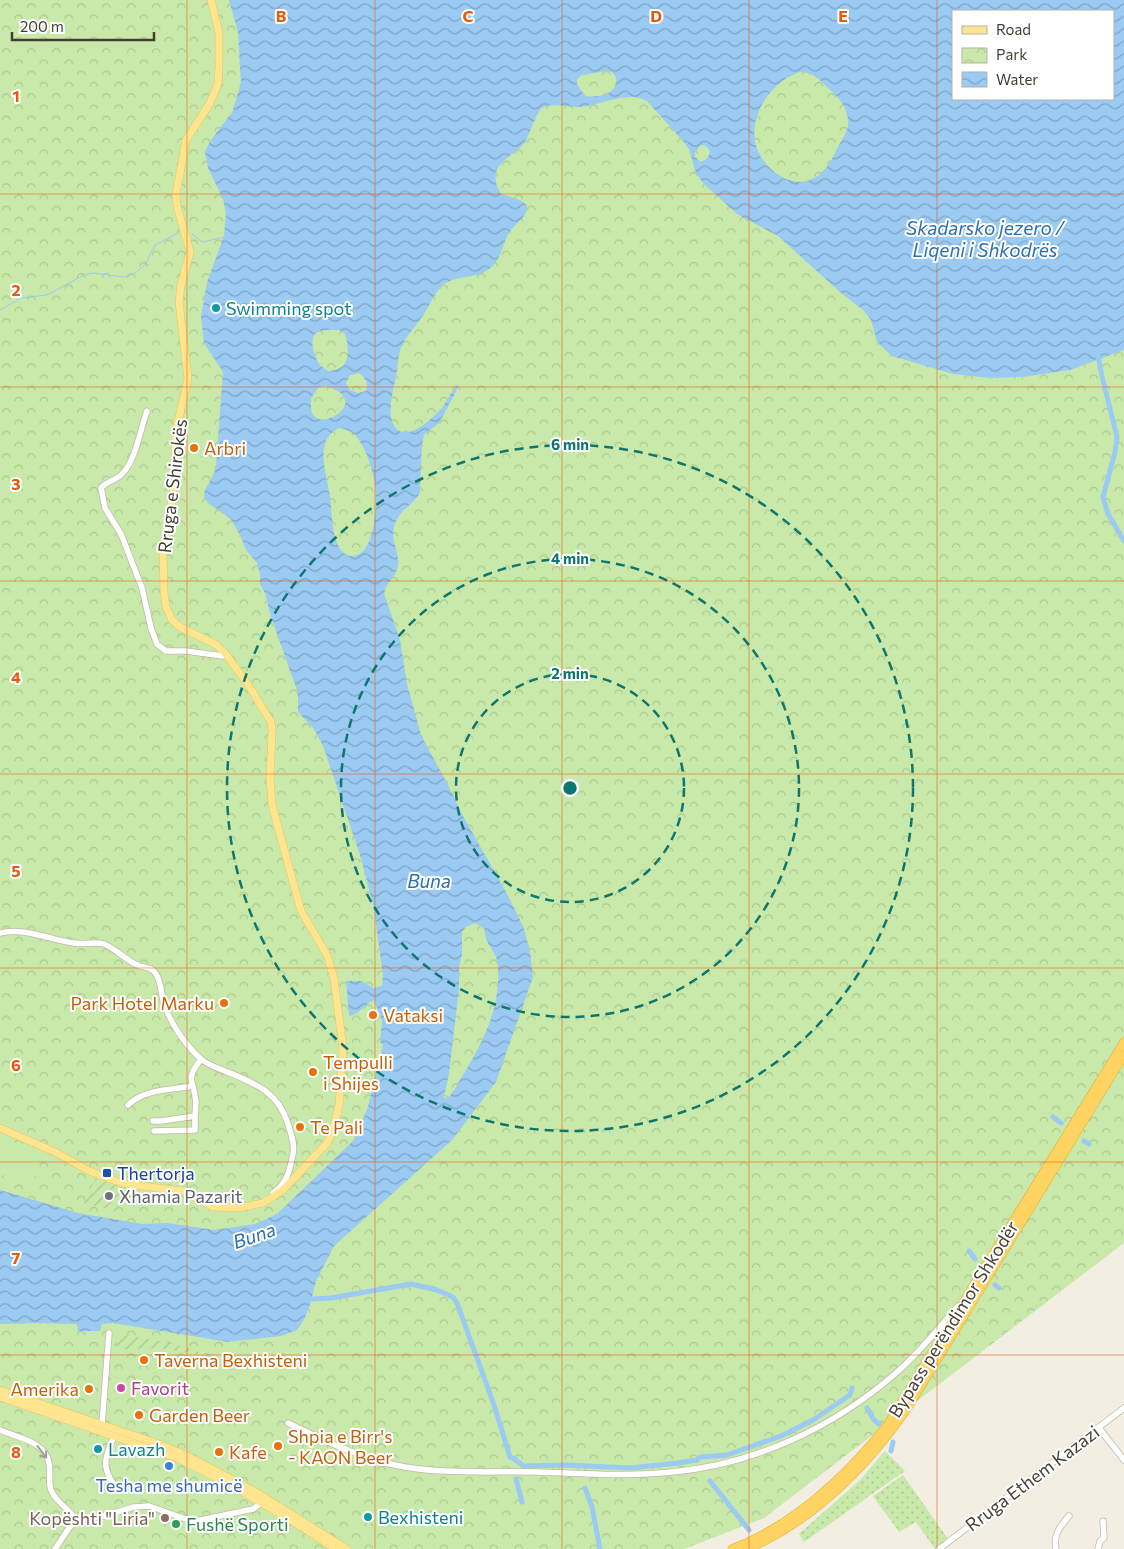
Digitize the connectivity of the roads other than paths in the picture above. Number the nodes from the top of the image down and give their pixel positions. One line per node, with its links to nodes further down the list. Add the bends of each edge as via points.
1 (211, 0): 3 (main road, Rruga e Shirokës, via 219,33 218,84 186,140 176,195 190,252 179,302 188,379 175,434 176,476 162,563 166,607 172,620 215,644)
2 (146, 411): 3 (street, via 127,469 100,488 102,502 121,534 142,588 157,644 166,651)
3 (226, 654): 14 (main road, Rruga e Shirokës, via 271,722 272,805 301,911 333,973 343,1049 338,1106 330,1138 283,1190)
4 (0, 933): 7 (street, via 34,934 76,944 104,944 139,966 151,969 158,979 171,1020)
5 (1124, 1042): 15 (highway, Bypass perëndimor Shkodër)
6 (1124, 1055): 35 (highway, Bypass perëndimor Shkodër, via 895,1426 826,1500 787,1528)
7 (201, 1059): 8 (street, via 192,1073); 14 (street, via 260,1086 272,1095 285,1114 294,1151 290,1170 282,1186)
8 (193, 1086): 9 (street, via 147,1094); 10 (street)
9 (128, 1105)
10 (195, 1116): 11 (street); 13 (street, via 195,1130)
11 (153, 1121)
12 (0, 1128): 14 (main road, Rruga e Shirokës, via 89,1171 123,1183 182,1191 216,1208)
13 (154, 1130)
14 (263, 1203)
15 (971, 1290): 20 (street, via 898,1372 871,1394 802,1436 731,1462 672,1472 618,1475 413,1468 351,1452); 34 (highway, Bypass perëndimor Shkodër, via 901,1405 847,1472 783,1523)
16 (109, 1333): 21 (street)
17 (0, 1390): 21 (main road)
18 (0, 1397): 24 (main road)
19 (1124, 1408): 22 (street, Rruga Ethem Kazazi)
20 (288, 1423)
21 (102, 1424): 33 (main road, via 201,1462)
22 (1099, 1428): 25 (street); 36 (street, Rruga Ethem Kazazi)
23 (0, 1430): 29 (street, one-way to 29, via 42,1449 49,1463 52,1494)
24 (114, 1436): 26 (street, via 105,1460); 27 (main road, via 177,1458)
25 (1124, 1460)
26 (113, 1483)
27 (261, 1503): 29 (street, via 253,1509 201,1521 145,1505); 32 (main road)
28 (1069, 1516): 37 (street, via 1057,1532)
29 (76, 1520): 31 (street)
30 (1103, 1521): 38 (street, via 1104,1538)
31 (55, 1549)
32 (336, 1549)
33 (348, 1549)
34 (732, 1549)
35 (748, 1549)
36 (939, 1549)
37 (1056, 1549)
38 (1098, 1549)

